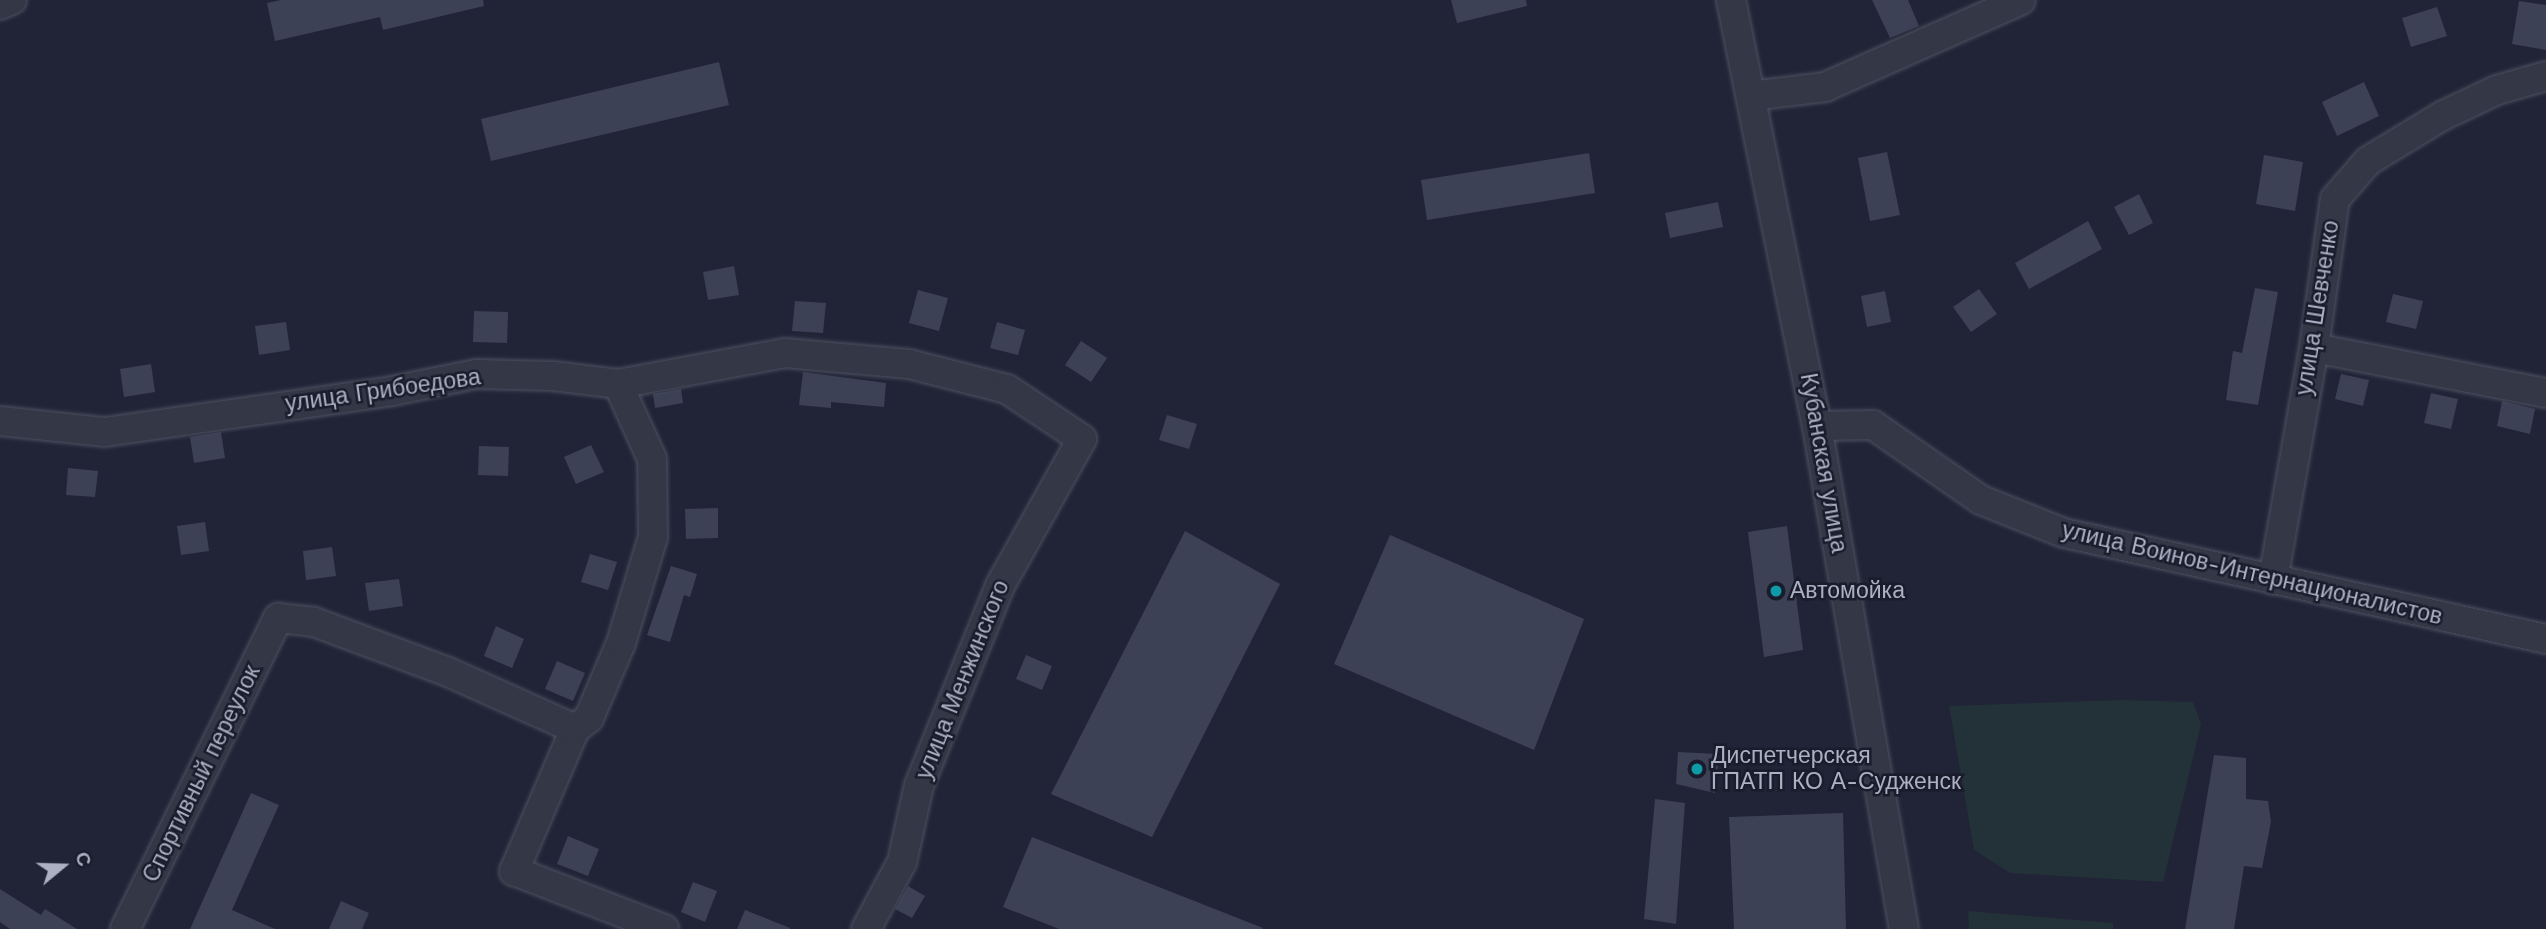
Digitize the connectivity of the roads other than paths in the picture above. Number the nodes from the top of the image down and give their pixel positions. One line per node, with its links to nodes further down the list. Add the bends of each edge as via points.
1 (12, 0): 4 (street)
2 (1731, 0): 6 (street, Кубанская улица)
3 (2021, 0): 6 (street, via 1825,87)
4 (0, 5)
5 (2546, 76): 7 (street, улица Шевченко, via 2497,90 2442,116 2368,162 2335,199)
6 (1751, 96): 11 (street, Кубанская улица)
7 (2314, 348): 9 (street); 13 (street, улица Шевченко)
8 (618, 384): 10 (street, улица Грибоедова, via 476,374 105,432); 12 (street, улица Грибоедова, via 785,353 909,364 1007,389); 15 (street, via 652,459 653,537 621,643 589,718)
9 (2546, 393)
10 (0, 421)
11 (1817, 426): 13 (street, улица Воинов-Интернационалистов, via 1873,425 1981,500 2064,533); 19 (street, Кубанская улица)
12 (1082, 439): 18 (street, улица Менжинского, via 1000,586 919,785 902,862)
13 (2273, 580): 14 (street, улица Воинов-Интернационалистов)
14 (2546, 639)
15 (575, 729): 16 (street, Спортивный переулок, via 434,666 314,622 278,618); 17 (street, via 514,871)
16 (125, 929)
17 (664, 929)
18 (866, 929)
19 (1903, 929)

